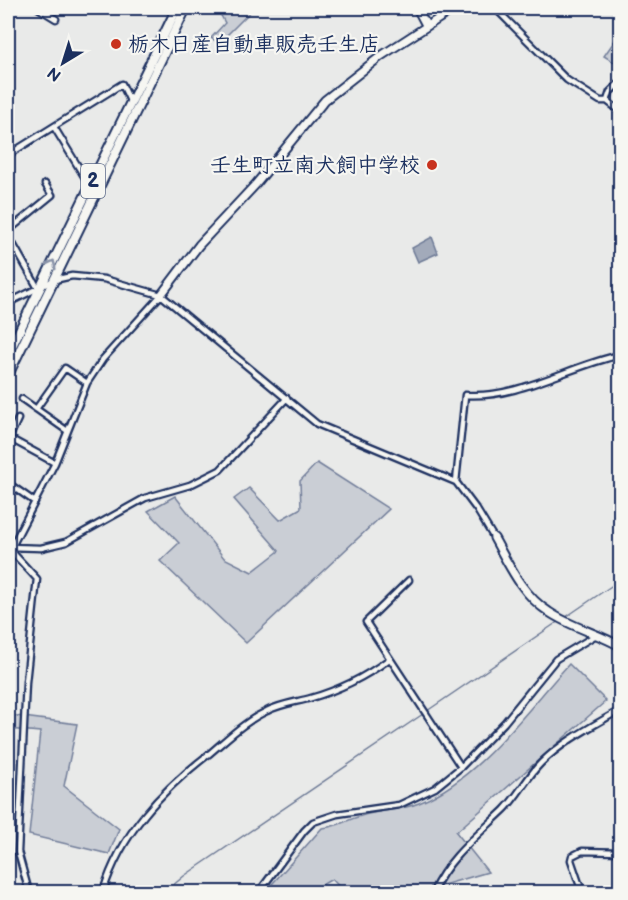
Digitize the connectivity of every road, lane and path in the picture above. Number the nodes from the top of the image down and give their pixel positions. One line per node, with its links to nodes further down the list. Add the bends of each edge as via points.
1 (38, 8): 7 (street)
2 (177, 8): 11 (main road, 2)
3 (186, 8): 19 (main road, 2)
4 (417, 8): 8 (street)
5 (455, 8): 8 (street)
6 (495, 8): 10 (street, via 567,80 600,101)
7 (56, 19)
8 (426, 25): 21 (street, via 351,77 326,100 199,245)
9 (621, 82): 10 (street)
10 (607, 101): 12 (street)
11 (131, 103): 13 (street, via 122,84); 20 (main road, 2, one-way to 11)
12 (621, 111)
13 (54, 128): 15 (street); 16 (street)
14 (8, 139): 15 (street)
15 (10, 154)
16 (87, 181)
17 (45, 184): 18 (street, via 52,195)
18 (8, 233): 20 (street)
19 (54, 280): 20 (street); 21 (street, via 72,276 104,279); 25 (main road, 2)
20 (39, 290): 22 (street); 23 (main road, 2)
21 (161, 295): 26 (street, via 103,359); 27 (street)
22 (8, 303)
23 (8, 354)
24 (621, 355): 33 (street, via 511,390 465,395)
25 (8, 375)
26 (87, 383): 29 (street, via 65,368); 31 (street)
27 (286, 398): 33 (street, via 321,426); 37 (street, via 220,470 190,485 146,498 66,542 41,548)
28 (22, 399): 29 (street)
29 (36, 409): 31 (street)
30 (18, 419): 32 (street, via 9,438)
31 (66, 430): 32 (street)
32 (55, 463): 35 (street)
33 (456, 482): 36 (street)
34 (8, 483): 35 (street)
35 (35, 502): 37 (street)
36 (494, 538): 40 (street, via 521,585 539,606)
37 (10, 547): 38 (street); 46 (street, via 37,579 26,682 18,852)
38 (8, 554)
39 (409, 580): 42 (street, via 366,622)
40 (597, 634): 41 (street); 44 (street, via 556,659 504,723)
41 (621, 646)
42 (388, 660): 44 (street); 47 (street, via 369,674 331,691 266,711 184,772 134,828 111,868)
43 (621, 710): 49 (street, via 542,762 507,807 465,846)
44 (461, 767): 48 (street, via 415,799 313,822)
45 (621, 852): 50 (street, via 582,851 572,856)
46 (29, 892)
47 (103, 892)
48 (259, 892)
49 (433, 892)
50 (582, 892)

